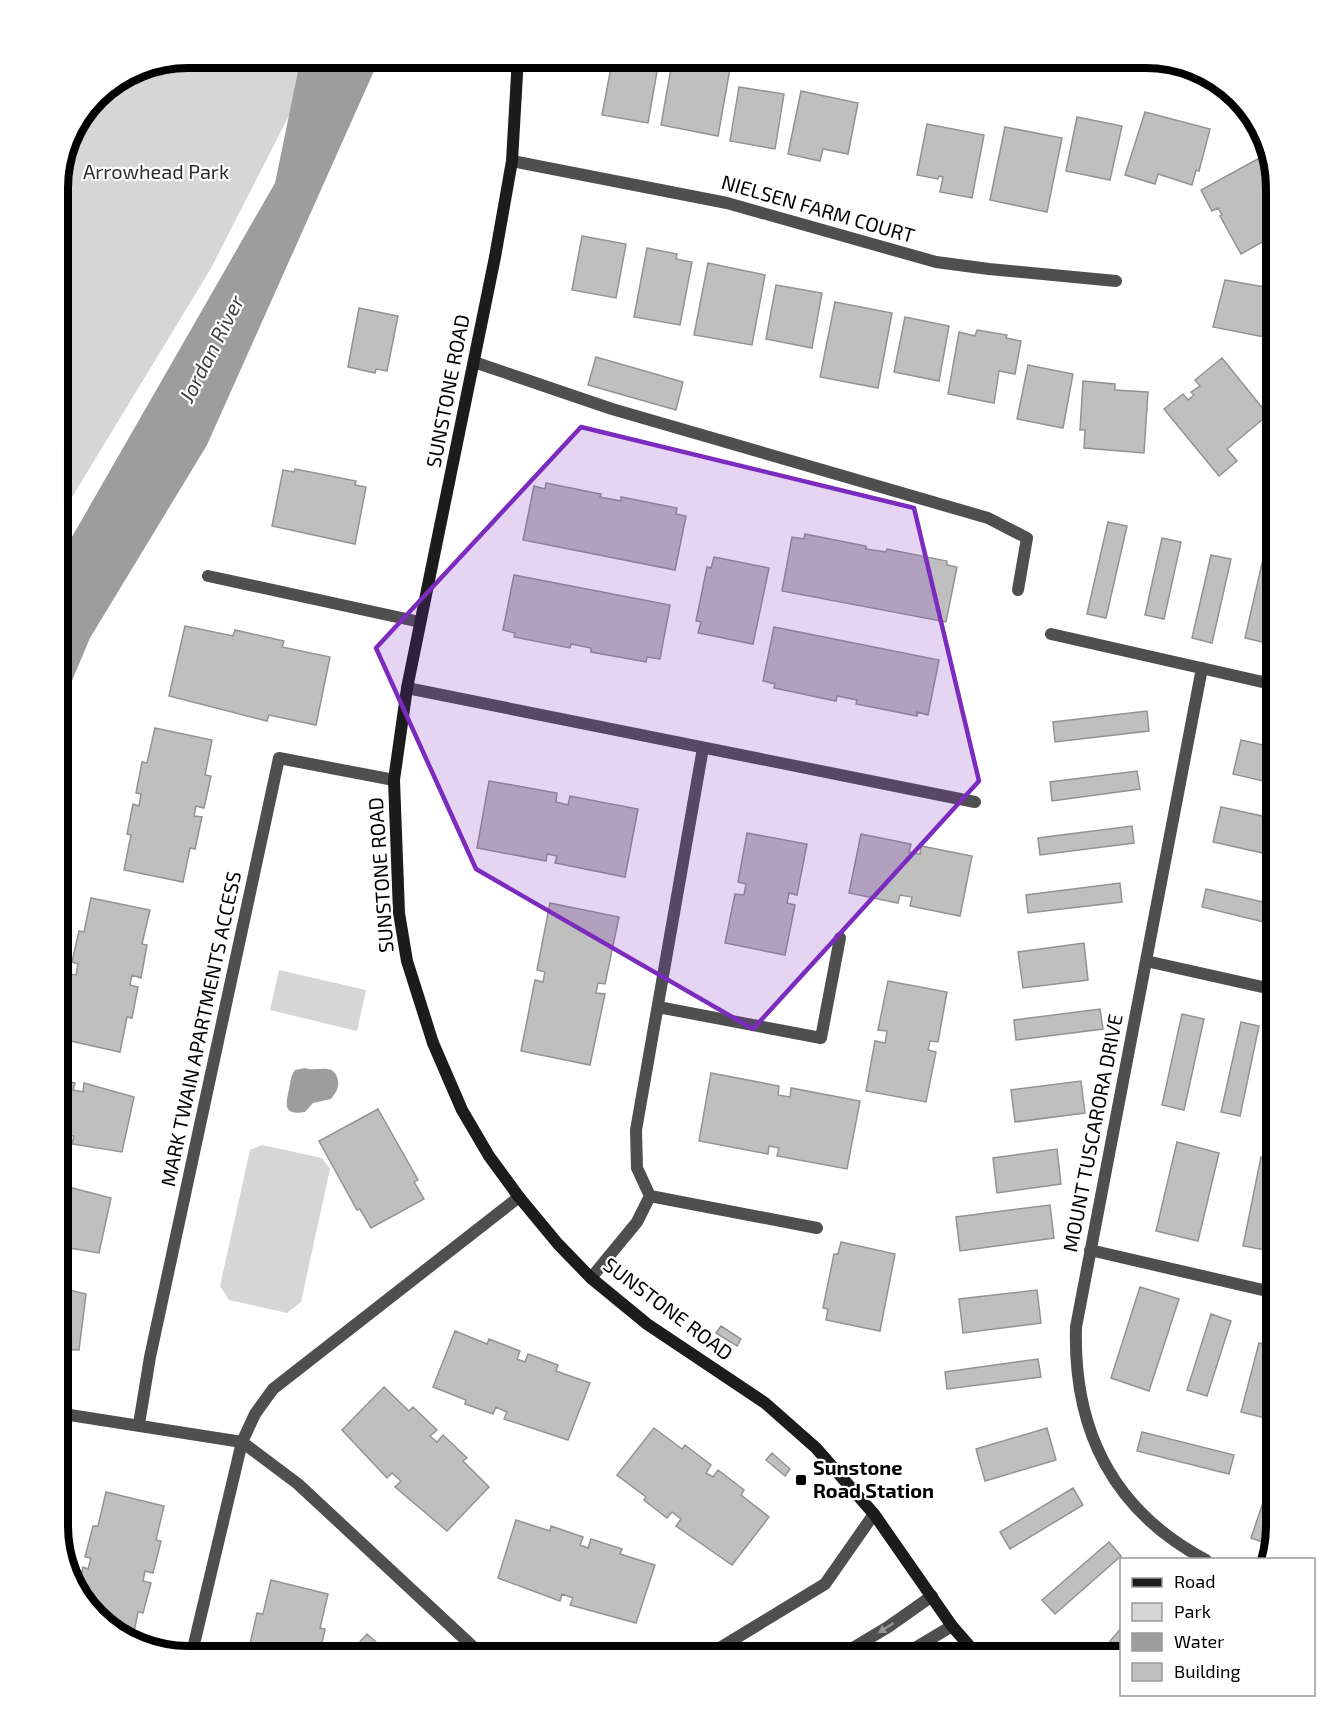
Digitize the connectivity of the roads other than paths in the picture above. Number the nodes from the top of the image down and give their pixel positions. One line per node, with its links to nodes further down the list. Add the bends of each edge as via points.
1 (517, 68): 2 (street, SUNSTONE ROAD)
2 (512, 161): 3 (street, NIELSEN FARM COURT, via 727,203 936,262); 4 (street, SUNSTONE ROAD)
3 (1116, 281)
4 (474, 362): 6 (street, via 612,409 988,519 1027,538); 7 (street, SUNSTONE ROAD)
5 (208, 576): 7 (street)
6 (1018, 590)
7 (420, 622): 11 (street, SUNSTONE ROAD)
8 (1051, 634): 9 (street)
9 (1203, 668): 10 (street); 16 (street, MOUNT TUSCARORA DRIVE)
10 (1266, 683)
11 (407, 688): 12 (street); 13 (street, SUNSTONE ROAD)
12 (703, 748): 14 (street); 18 (street)
13 (394, 780): 20 (street, SUNSTONE ROAD, via 399,913 406,961 433,1043 462,1110); 26 (street, MARK TWAIN APARTMENTS ACCESS, via 279,758)
14 (975, 802)
15 (840, 938): 18 (street, via 821,1038)
16 (1146, 961): 17 (street); 22 (street, MOUNT TUSCARORA DRIVE)
17 (1266, 988)
18 (658, 1007): 19 (street, via 634,1146 637,1168)
19 (650, 1196): 21 (street); 23 (street, via 637,1222)
20 (519, 1197): 23 (street, SUNSTONE ROAD); 27 (street, via 273,1389 255,1414)
21 (817, 1228)
22 (1090, 1250): 24 (street); 29 (street, MOUNT TUSCARORA DRIVE, via 1076,1327 1075,1362 1091,1436 1105,1466 1144,1517)
23 (591, 1278): 28 (street, SUNSTONE ROAD, via 647,1324 765,1403 816,1448)
24 (1266, 1291)
25 (68, 1414): 26 (street)
26 (139, 1424): 27 (street)
27 (243, 1442): 32 (street); 33 (street, via 298,1484)
28 (874, 1514): 30 (street, SUNSTONE ROAD); 34 (street, via 825,1584)
29 (1203, 1558)
30 (932, 1596): 31 (street, SUNSTONE ROAD); 35 (street, one-way to 35)
31 (952, 1626): 36 (street); 37 (street, SUNSTONE ROAD)
32 (194, 1646)
33 (472, 1646)
34 (723, 1646)
35 (856, 1646)
36 (918, 1646)
37 (969, 1646)

